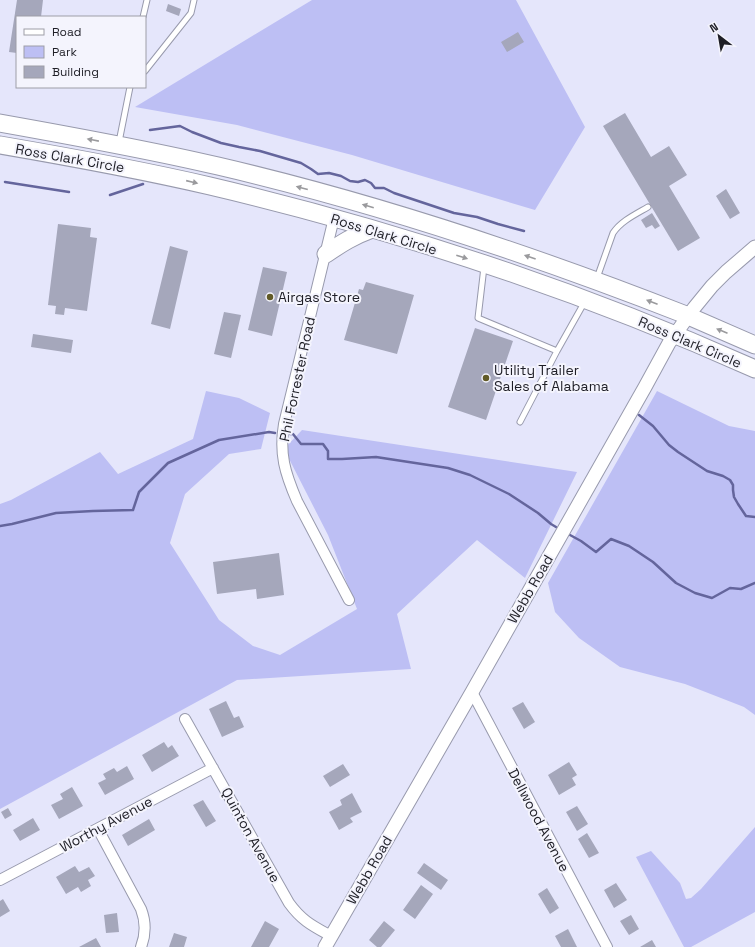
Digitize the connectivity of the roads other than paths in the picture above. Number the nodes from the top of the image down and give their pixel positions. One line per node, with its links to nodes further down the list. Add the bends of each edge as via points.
1 (147, 0): 3 (lane)
2 (194, 0): 4 (lane, via 191,13)
3 (143, 16)
4 (146, 70)
5 (131, 88): 8 (lane)
6 (0, 123): 8 (highway, Ross Clark Circle, one-way to 6)
7 (0, 145): 10 (highway, Ross Clark Circle)
8 (118, 145): 9 (highway, Ross Clark Circle)
9 (159, 153): 10 (highway); 11 (highway, Ross Clark Circle, one-way to 9)
10 (154, 174): 13 (highway, Ross Clark Circle, one-way to 13)
11 (340, 198): 13 (highway); 18 (highway, Ross Clark Circle, one-way to 11, via 455,232)
12 (648, 207): 18 (lane, via 616,228)
13 (334, 218): 14 (highway, Ross Clark Circle); 16 (street, Phil Forrester Road)
14 (372, 229): 16 (highway, via 342,242); 17 (highway, Ross Clark Circle, one-way to 17)
15 (755, 247): 20 (street, Webb Road, via 712,286)
16 (326, 254): 26 (street, Phil Forrester Road, via 284,424 282,450 290,486)
17 (484, 264): 19 (highway, Ross Clark Circle); 23 (lane, via 478,318)
18 (596, 280): 19 (highway); 20 (highway, Ross Clark Circle, one-way to 18)
19 (586, 300): 21 (highway, Ross Clark Circle); 23 (lane)
20 (688, 316): 21 (street, Webb Road); 22 (highway, Ross Clark Circle, one-way to 20)
21 (675, 334): 24 (highway, Ross Clark Circle); 27 (street, Webb Road)
22 (755, 345)
23 (557, 351): 25 (lane)
24 (755, 369)
25 (520, 422)
26 (349, 600)
27 (472, 692): 32 (street, Webb Road); 34 (street, Dellwood Avenue)
28 (185, 719): 29 (street, Quinton Avenue)
29 (213, 768): 30 (street, Worthy Avenue); 32 (street, Quinton Avenue, via 289,903)
30 (98, 829): 31 (street, Worthy Avenue); 33 (street, via 142,909 145,936)
31 (0, 880)
32 (328, 941)
33 (141, 947)
34 (607, 947)

